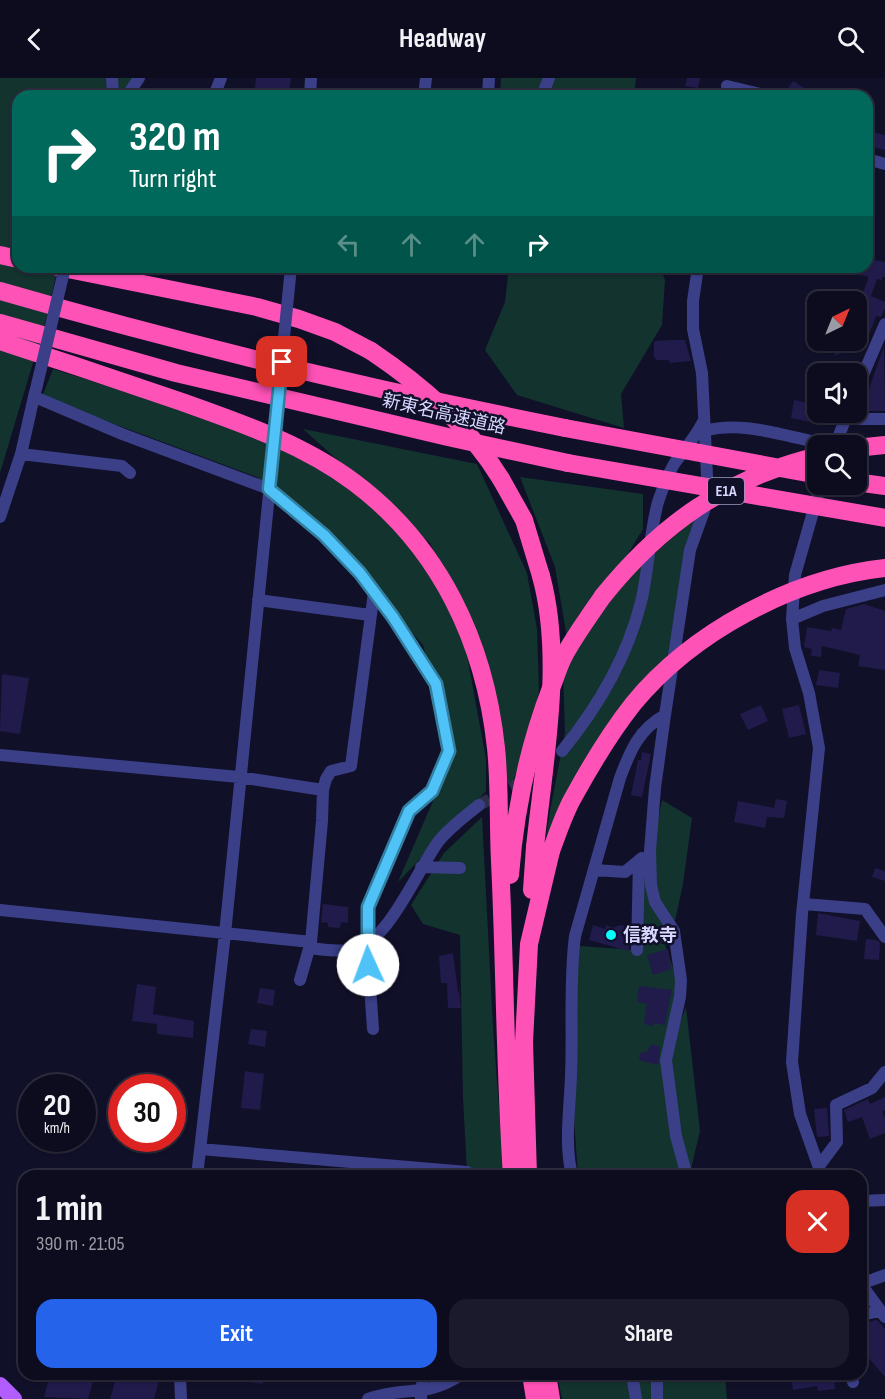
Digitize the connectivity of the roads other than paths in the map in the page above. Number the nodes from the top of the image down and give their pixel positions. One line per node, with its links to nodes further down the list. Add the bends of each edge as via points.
1 (64, 273): 10 (street, bridge)
2 (87, 273): 39 (highway, bridge, via 257,307 326,329 371,351 407,375 438,402 490,460 524,519 549,612 551,689)
3 (290, 273): 21 (street, bridge)
4 (697, 273): 13 (street, via 693,329 702,373)
5 (0, 291): 20 (highway, 新東名高速道路 / E1A, bridge, via 155,335 401,394)
6 (0, 323): 26 (highway, 新東名高速道路 / E1A, bridge, via 176,373 448,437 568,463)
7 (885, 324): 9 (street)
8 (0, 341): 51 (highway, via 257,429 354,482 407,530 466,624 489,700 496,750)
9 (867, 366)
10 (35, 393): 17 (street); 21 (street, via 122,434)
11 (867, 419): 12 (street)
12 (885, 419)
13 (703, 427): 14 (street, via 738,427); 33 (street, via 707,476 704,512 690,550); 34 (street, via 672,467 659,501 633,631 593,710)
14 (807, 440)
15 (885, 445): 16 (highway)
16 (867, 447)
17 (21, 454): 19 (street, via 122,466); 25 (street)
18 (807, 458): 51 (highway, bridge, via 719,492 664,531 603,596 564,656 531,747 512,846)
19 (130, 473)
20 (807, 473)
21 (270, 484): 29 (street, via 324,535); 30 (street)
22 (867, 484): 23 (highway)
23 (885, 486)
24 (817, 495): 32 (street, via 795,575)
25 (0, 518)
26 (885, 518)
27 (885, 567): 39 (highway, bridge, via 799,588 733,621 683,657 633,704)
28 (885, 590): 32 (street, via 823,606)
29 (374, 592): 31 (street); 50 (street, via 436,684 449,751 432,791 409,811 368,907)
30 (258, 600): 31 (street); 36 (street)
31 (370, 615): 37 (street, via 351,765 331,771)
32 (792, 619): 45 (street, via 795,648 809,693 819,748)
33 (666, 715): 40 (street); 44 (street, via 652,722 628,757)
34 (562, 751)
35 (0, 755): 36 (street)
36 (239, 777): 37 (street); 47 (street)
37 (323, 790): 49 (street)
38 (479, 806): 42 (street, via 439,841)
39 (543, 849): 60 (highway, via 529,944 524,1042)
40 (650, 851): 41 (street); 62 (street, via 655,902 674,931 681,980 666,1060 676,1136)
41 (639, 860): 44 (street, via 626,872); 52 (street)
42 (421, 867): 43 (street); 50 (street, via 388,924)
43 (460, 868)
44 (594, 870): 61 (street, via 575,936 572,963 568,1147)
45 (804, 904): 48 (street, via 865,909); 63 (street, via 792,1062 800,1114)
46 (0, 910): 47 (street)
47 (225, 934): 49 (street); 56 (street)
48 (885, 937)
49 (311, 942): 50 (street, via 310,948 335,950 352,950); 53 (street)
50 (367, 944): 54 (street)
51 (504, 949): 59 (highway)
52 (637, 950)
53 (300, 980)
54 (373, 1029)
55 (885, 1072): 64 (street, via 872,1088 836,1105 837,1142)
56 (200, 1149): 57 (street); 58 (street)
57 (198, 1170)
58 (444, 1170)
59 (512, 1170)
60 (528, 1170)
61 (571, 1170)
62 (685, 1170)
63 (820, 1170)
64 (821, 1170)
65 (867, 1200): 66 (street)
66 (885, 1200)
67 (885, 1275): 68 (street)
68 (867, 1282)
69 (867, 1293): 70 (street)
70 (882, 1314): 71 (street)
71 (867, 1315)
72 (180, 1380): 82 (street)
73 (424, 1380): 80 (street)
74 (456, 1380): 80 (street)
75 (532, 1380): 84 (highway)
76 (548, 1380): 85 (highway)
77 (633, 1380): 86 (street)
78 (657, 1380): 87 (street)
79 (0, 1385): 81 (main road)
80 (427, 1398): 83 (street)
81 (14, 1399)
82 (181, 1399)
83 (368, 1399)
84 (535, 1399)
85 (551, 1399)
86 (636, 1399)
87 (657, 1399)

